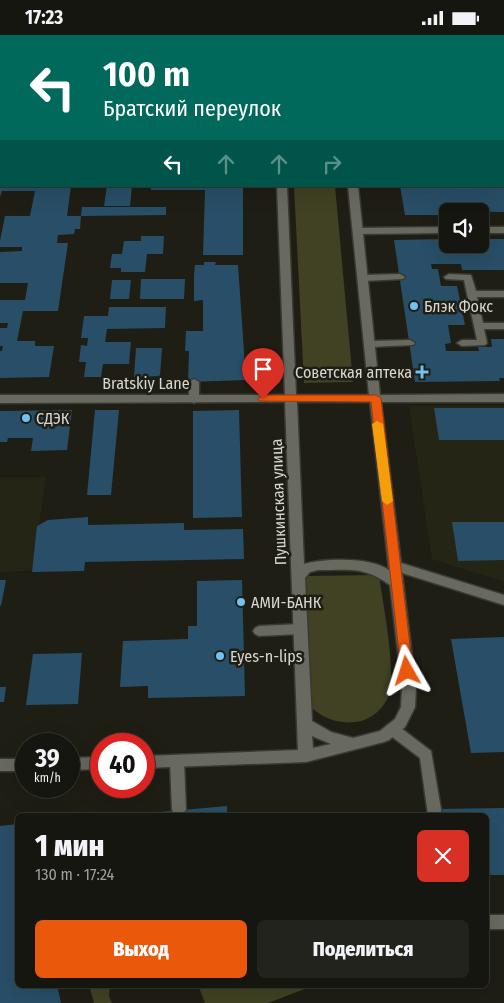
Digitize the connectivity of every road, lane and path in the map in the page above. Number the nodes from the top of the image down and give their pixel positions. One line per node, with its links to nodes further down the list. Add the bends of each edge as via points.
1 (282, 187): 22 (street, Пушкинская улица)
2 (353, 187): 6 (street)
3 (439, 230): 6 (street)
4 (489, 230): 5 (street)
5 (504, 230)
6 (358, 231): 9 (street)
7 (400, 277): 9 (lane)
8 (449, 277): 10 (lane, via 468,277)
9 (363, 278): 16 (street)
10 (472, 294): 11 (lane); 13 (lane)
11 (504, 294)
12 (504, 326): 13 (lane)
13 (479, 327): 15 (lane, via 482,343)
14 (410, 343): 16 (lane)
15 (462, 343)
16 (370, 344): 18 (street)
17 (194, 382): 21 (lane)
18 (376, 398): 19 (street, Bratskiy Lane); 22 (street, Bratskiy Lane); 23 (street)
19 (504, 398)
20 (0, 399): 21 (street, Bratskiy Lane)
21 (194, 399): 22 (street, Bratskiy Lane)
22 (292, 399): 24 (street, Пушкинская улица)
23 (396, 566): 25 (street); 26 (street)
24 (299, 577): 25 (street, via 305,569 318,565 362,566 380,571); 27 (street, Пушкинская улица)
25 (397, 583): 30 (street, via 409,688 408,707 400,723)
26 (504, 601)
27 (300, 629): 28 (lane); 29 (street, Пушкинская улица)
28 (260, 631)
29 (304, 723): 31 (street, via 316,732); 32 (street, Пушкинская улица)
30 (392, 729): 31 (street, via 384,737); 38 (lane, via 426,755)
31 (356, 744): 32 (street)
32 (306, 756): 34 (street)
33 (155, 762): 34 (street)
34 (177, 762): 37 (lane)
35 (0, 765): 36 (street)
36 (15, 765)
37 (179, 810)
38 (435, 813)
39 (489, 922): 40 (lane)
40 (504, 922)

